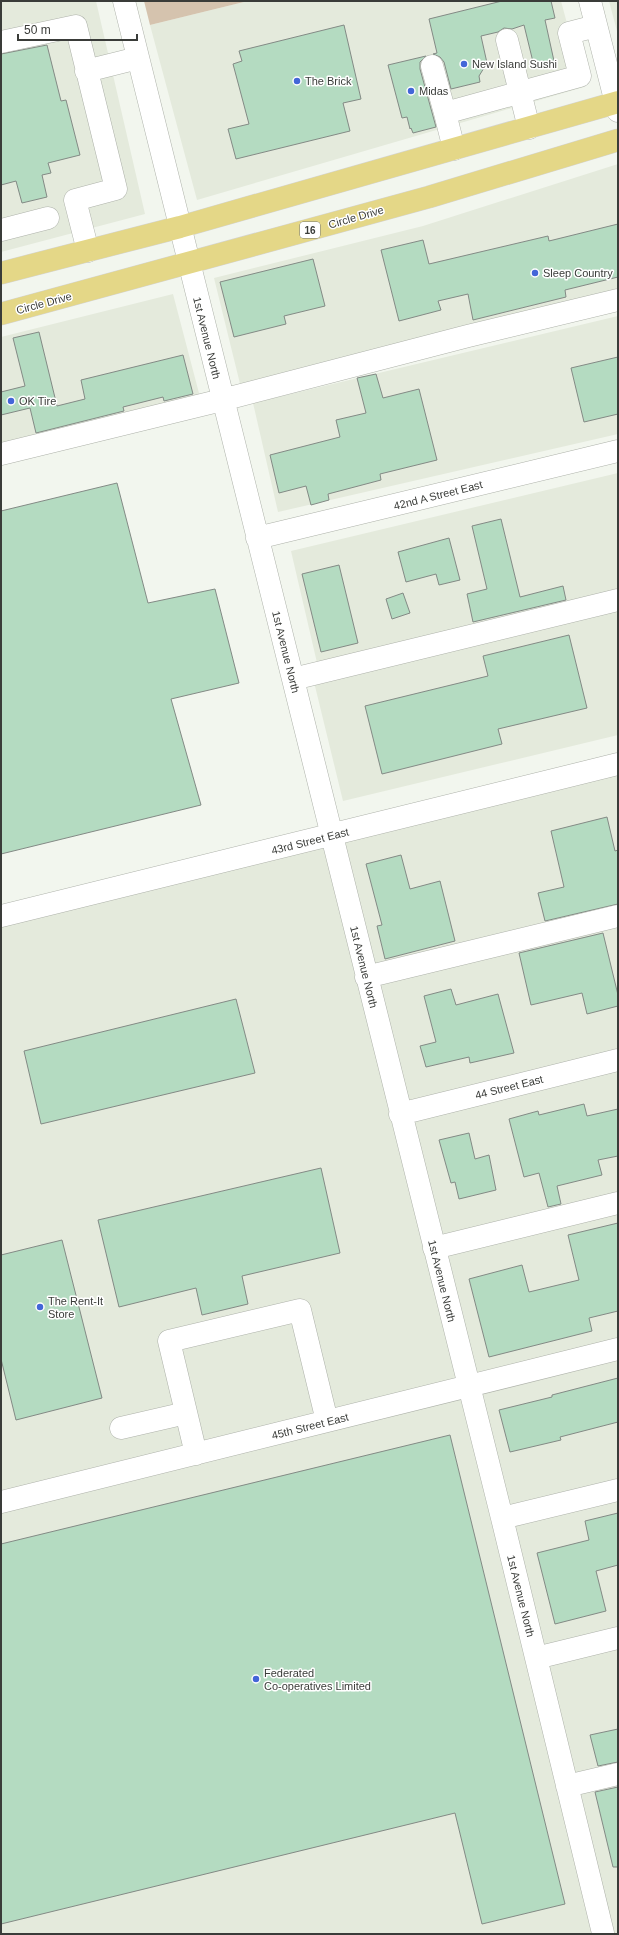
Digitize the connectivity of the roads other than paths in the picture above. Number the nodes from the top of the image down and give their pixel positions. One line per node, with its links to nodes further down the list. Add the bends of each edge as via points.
1 (124, 1): 6 (street, 1st Avenue North)
2 (590, 1): 3 (street)
3 (596, 26): 9 (street, via 569,33 580,76); 10 (street)
4 (507, 40): 9 (street)
5 (1, 42): 8 (street, via 76,26)
6 (138, 58): 8 (street); 16 (street, 1st Avenue North)
7 (432, 66): 11 (street)
8 (86, 71): 18 (street, via 116,189 75,200)
9 (520, 92): 11 (street); 12 (street)
10 (617, 105): 12 (highway)
11 (445, 113): 14 (street)
12 (529, 128): 14 (highway)
13 (618, 140): 19 (highway, Circle Drive / 16, via 429,197)
14 (454, 149): 16 (highway)
15 (48, 218): 17 (street)
16 (180, 228): 18 (highway); 19 (street, 1st Avenue North)
17 (1, 230)
18 (88, 251): 20 (highway)
19 (188, 264): 22 (highway, Circle Drive / 16); 23 (street, 1st Avenue North)
20 (1, 273)
21 (618, 300): 23 (street)
22 (1, 314)
23 (222, 400): 25 (street); 26 (street, 1st Avenue North)
24 (618, 451): 26 (street, 42nd A Street East)
25 (1, 454)
26 (257, 538): 28 (street, 1st Avenue North)
27 (618, 600): 28 (street)
28 (293, 679): 30 (street, 1st Avenue North)
29 (618, 764): 30 (street, 43rd Street East)
30 (331, 835): 31 (street, 43rd Street East); 33 (street, 1st Avenue North)
31 (1, 916)
32 (618, 916): 33 (street)
33 (366, 976): 35 (street, 1st Avenue North)
34 (618, 1060): 35 (street, 44 Street East)
35 (400, 1114): 37 (street, 1st Avenue North)
36 (618, 1203): 37 (street)
37 (434, 1248): 39 (street, 1st Avenue North)
38 (618, 1349): 39 (street, 45th Street East)
39 (468, 1386): 41 (street, 45th Street East); 46 (street, 1st Avenue North)
40 (186, 1413): 41 (street, via 169,1341 300,1310); 42 (street); 43 (street)
41 (327, 1421): 43 (street, 45th Street East)
42 (121, 1428)
43 (196, 1454): 45 (street, 45th Street East)
44 (618, 1490): 46 (street)
45 (1, 1502)
46 (502, 1518): 48 (street, 1st Avenue North)
47 (618, 1638): 48 (street)
48 (536, 1658): 50 (street, 1st Avenue North)
49 (618, 1774): 50 (street)
50 (567, 1786): 51 (street, 1st Avenue North)
51 (606, 1932)

